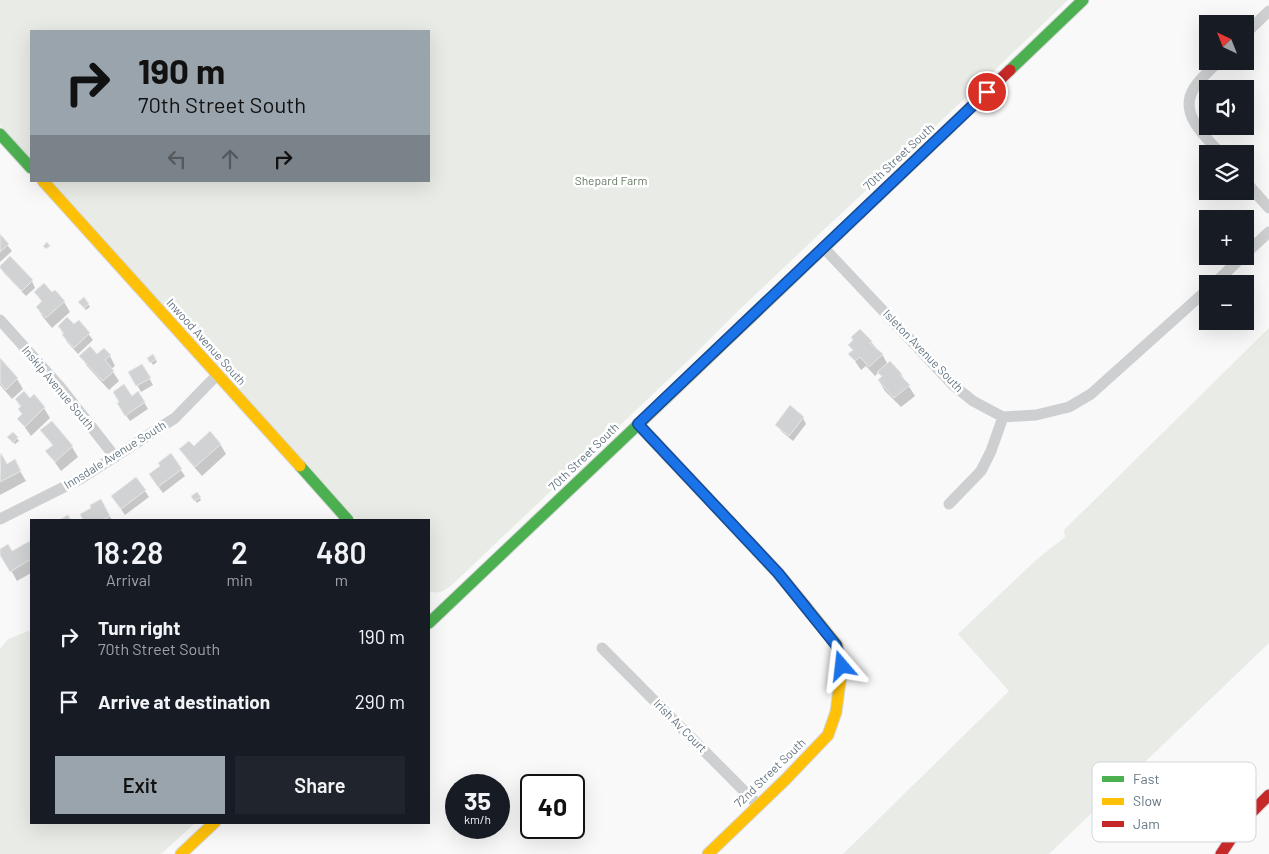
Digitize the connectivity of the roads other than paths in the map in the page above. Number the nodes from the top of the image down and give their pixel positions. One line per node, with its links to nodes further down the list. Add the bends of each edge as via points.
1 (1083, 0): 13 (street, 70th Street South)
2 (1269, 11): 3 (street)
3 (1254, 25)
4 (1210, 70): 6 (street, via 1195,86 1189,105 1192,120)
5 (0, 134): 7 (street)
6 (1213, 145)
7 (30, 167)
8 (44, 182): 18 (street, Inwood Avenue South)
9 (1254, 191): 10 (street)
10 (1269, 208)
11 (1269, 232): 12 (street)
12 (1254, 246)
13 (824, 247): 19 (street, Isleton Avenue South, via 953,385 973,401); 20 (street, 70th Street South)
14 (1234, 265): 15 (street)
15 (1223, 275)
16 (1199, 297): 19 (street, via 1091,394 1069,407 1036,415)
17 (0, 320): 21 (street, Inskip Avenue South, via 61,388)
18 (217, 375): 21 (street, Innsdale Avenue South, via 175,418); 24 (street, Inwood Avenue South)
19 (1003, 417): 22 (street, via 992,451 981,471)
20 (638, 424): 25 (street, 70th Street South, via 546,513); 28 (street, 72nd Street South, via 778,573 836,645 842,666 828,735)
21 (115, 457): 23 (street, Innsdale Avenue South, via 80,479)
22 (948, 504)
23 (0, 519)
24 (347, 519)
25 (431, 616)
26 (602, 648): 28 (street, Irish Av Court)
27 (1269, 795): 29 (street)
28 (758, 805): 33 (street, 72nd Street South)
29 (1256, 805)
30 (212, 824): 32 (street)
31 (1228, 842): 34 (street)
32 (181, 854)
33 (708, 854)
34 (1221, 854)

